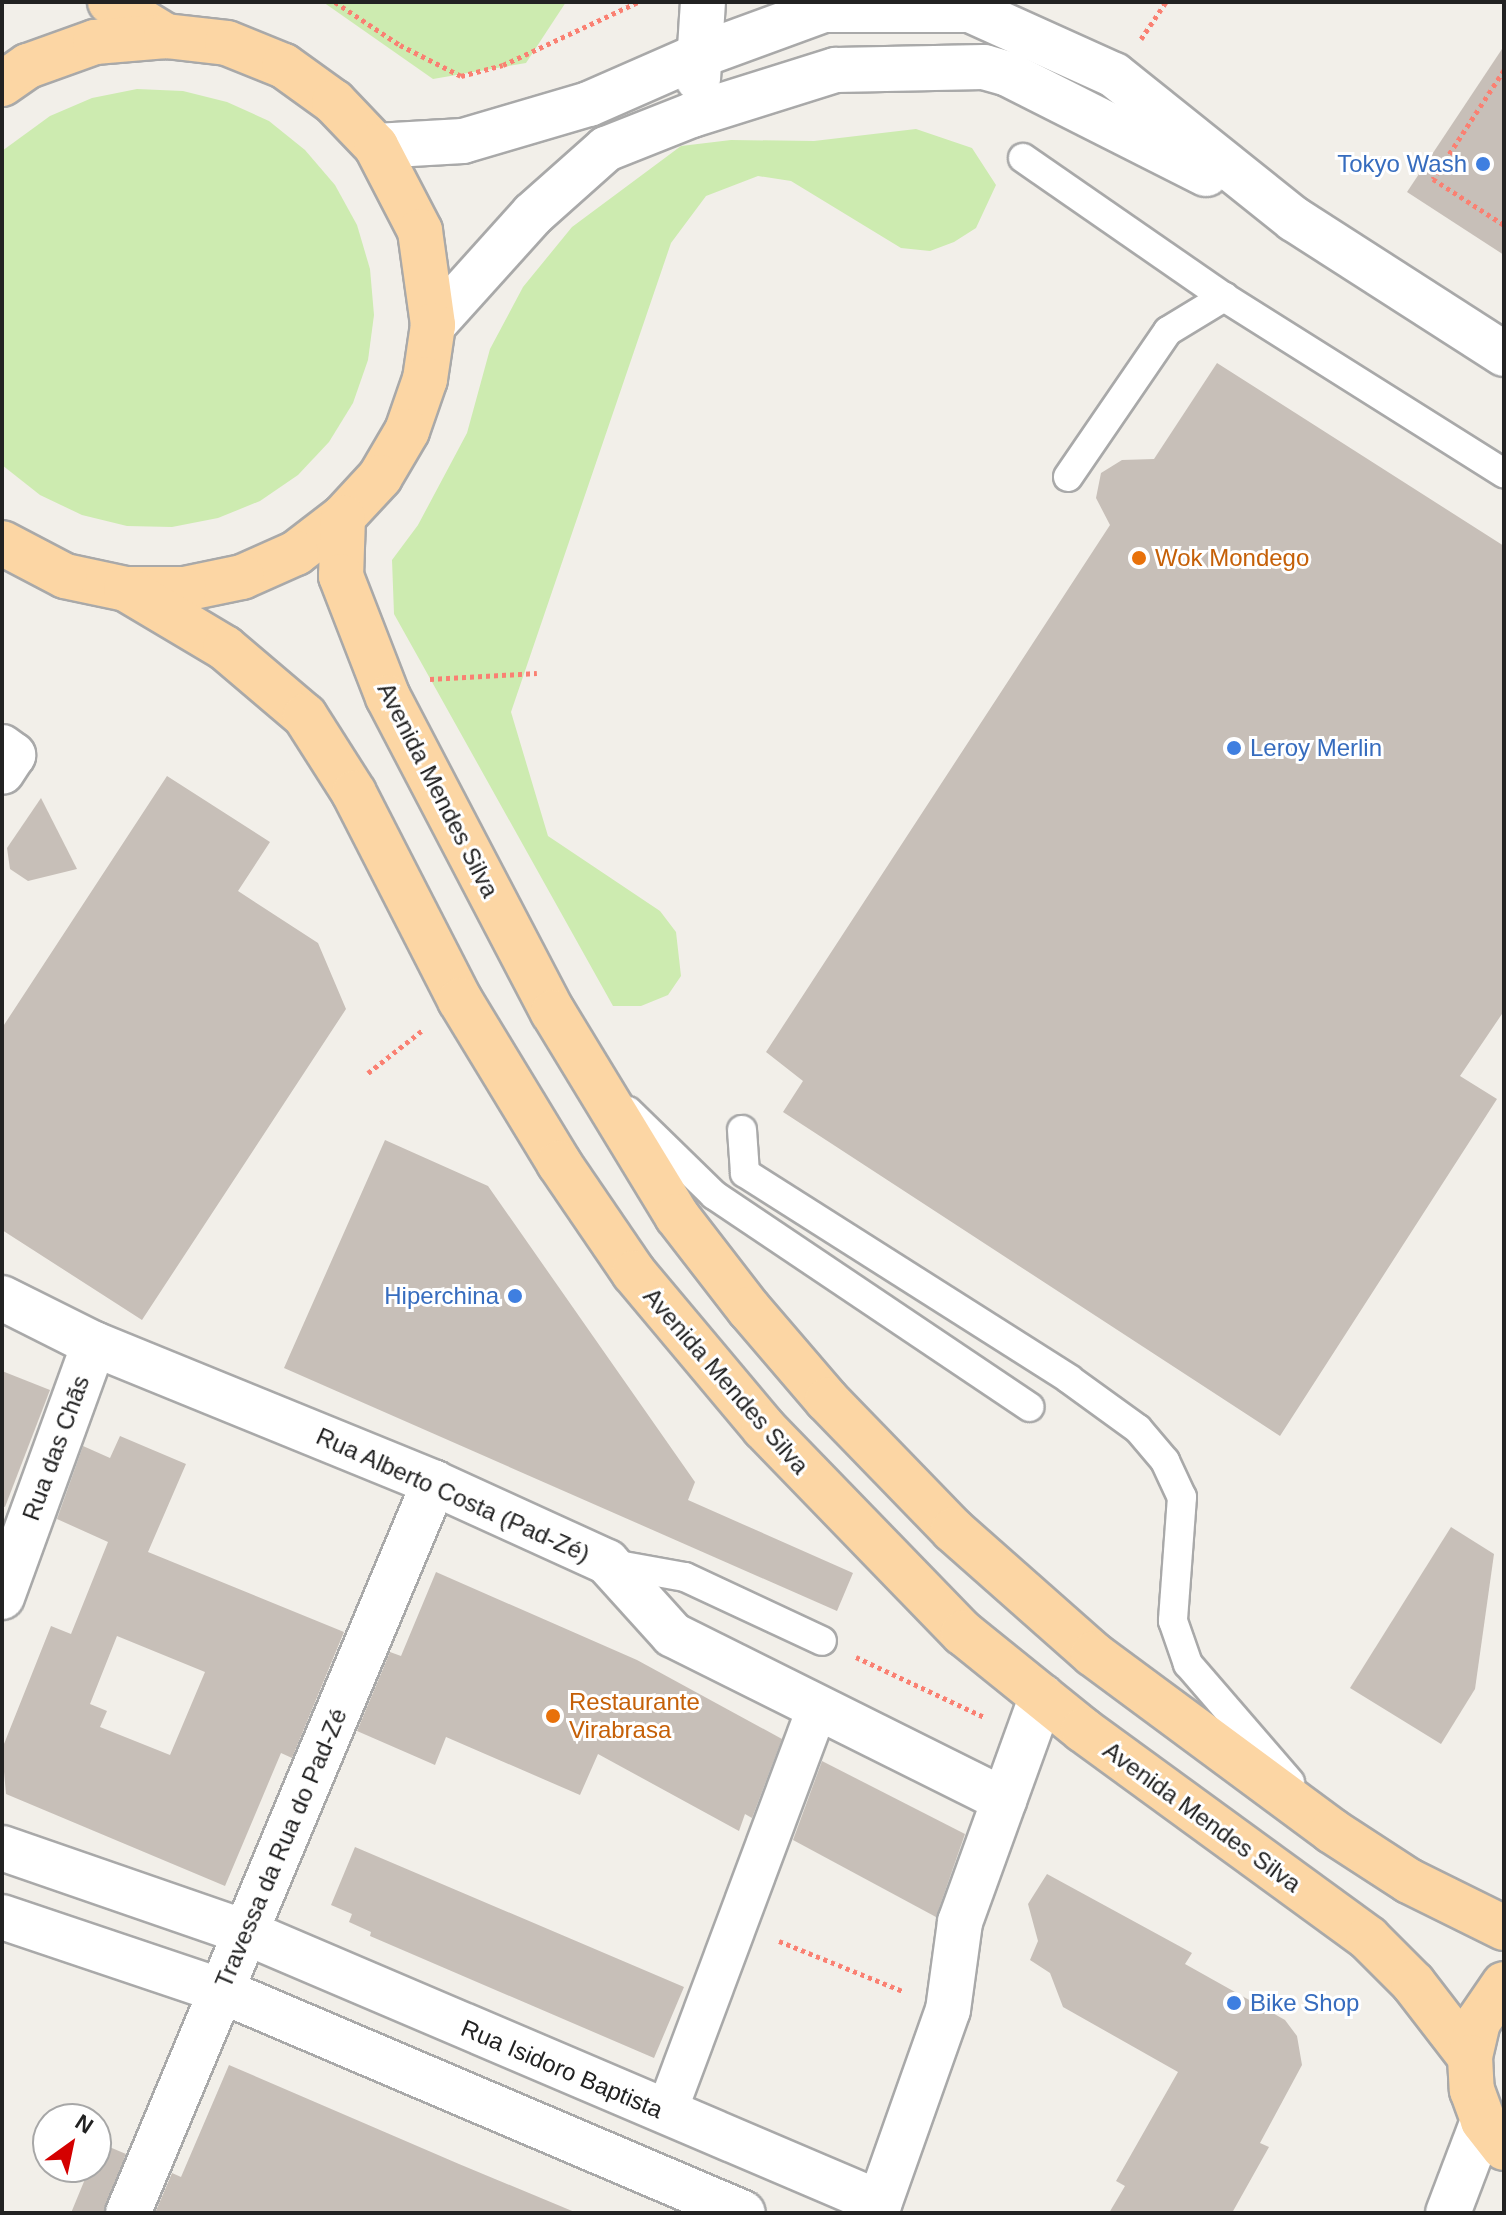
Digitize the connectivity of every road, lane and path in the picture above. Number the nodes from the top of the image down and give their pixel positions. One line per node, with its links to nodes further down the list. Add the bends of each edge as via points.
1 (110, 2): 8 (main road)
2 (335, 2): 3 (path, via 400,45 461,76 503,65)
3 (638, 2)
4 (703, 2): 9 (street)
5 (1166, 2): 7 (path)
6 (969, 6): 9 (street, via 823,10); 10 (street); 16 (street, via 1114,75)
7 (1155, 19)
8 (166, 36): 12 (main road, via 95,42 28,66); 14 (main road, via 227,43 284,66 334,102)
9 (703, 54): 13 (street); 14 (street, via 589,104 463,141)
10 (984, 67): 13 (street, via 836,70); 16 (street, via 1008,74)
11 (1504, 70): 17 (path, via 1433,179)
12 (2, 84)
13 (692, 115): 19 (street, via 606,149 571,176)
14 (376, 146): 19 (main road, via 420,231)
15 (1023, 158): 18 (lane)
16 (1294, 219): 20 (street)
17 (1504, 225)
18 (1224, 297): 21 (lane); 22 (lane, via 1168,331)
19 (433, 325): 23 (main road, via 425,379 407,431 380,477)
20 (1504, 354)
21 (1504, 473)
22 (1068, 477)
23 (343, 517): 25 (main road, via 296,553 242,577 184,589); 32 (main road, Avenida Mendes Silva, via 341,576 388,697 553,1012)
24 (2, 543): 25 (main road, via 65,576)
25 (126, 589): 30 (main road, Avenida Mendes Silva, via 225,648 305,716 354,793)
26 (537, 673): 27 (path)
27 (420, 679)
28 (2, 747): 29 (street, via 13,755)
29 (2, 772)
30 (460, 1000): 31 (path); 42 (main road, Avenida Mendes Silva, via 559,1163 644,1285 828,1497 963,1633)
31 (368, 1073)
32 (594, 1078): 36 (lane, via 714,1195); 46 (main road, Avenida Mendes Silva, via 677,1216 740,1297 827,1400 953,1530 1093,1654)
33 (742, 1130): 46 (lane, via 745,1173 1069,1379 1138,1429 1182,1497 1173,1621 1188,1664)
34 (2, 1298): 35 (street, Rua Alberto Costa (Pad-Zé))
35 (94, 1344): 37 (street, Rua Alberto Costa (Pad-Zé)); 39 (street, Rua das Chãs)
36 (1029, 1407)
37 (434, 1483): 38 (street, Rua Alberto Costa (Pad-Zé)); 50 (street, Travessa da Rua do Pad-Zé)
38 (607, 1562): 40 (lane, via 685,1577); 43 (street, Rua Alberto Costa (Pad-Zé), via 673,1635)
39 (2, 1597)
40 (822, 1641)
41 (895, 1676): 44 (path)
42 (1042, 1696): 44 (street, Rua Isidoro Baptista); 55 (main road, Avenida Mendes Silva, via 1368,1938 1413,1983)
43 (818, 1707): 45 (street, Rua Alberto Costa (Pad-Zé)); 56 (street)
44 (1027, 1736): 45 (street, Rua Isidoro Baptista)
45 (1004, 1800): 58 (street, Rua Isidoro Baptista, via 960,1922 948,2010)
46 (1332, 1831): 49 (main road, Avenida Mendes Silva, via 1409,1881)
47 (2, 1848): 50 (street, Rua Isidoro Baptista)
48 (2, 1917): 54 (street)
49 (1504, 1928)
50 (245, 1932): 54 (street, Travessa da Rua do Pad-Zé); 56 (street, Rua Isidoro Baptista)
51 (810, 1953): 52 (path)
52 (882, 1983)
53 (1504, 1984): 55 (main road, via 1478,2022)
54 (222, 1991): 59 (street, Travessa da Rua do Pad-Zé); 60 (street)
55 (1470, 2057): 57 (main road, via 1472,2090)
56 (666, 2113): 58 (street, Rua Isidoro Baptista)
57 (1494, 2135): 61 (street)
58 (878, 2208)
59 (128, 2213)
60 (743, 2213)
61 (1448, 2213)

